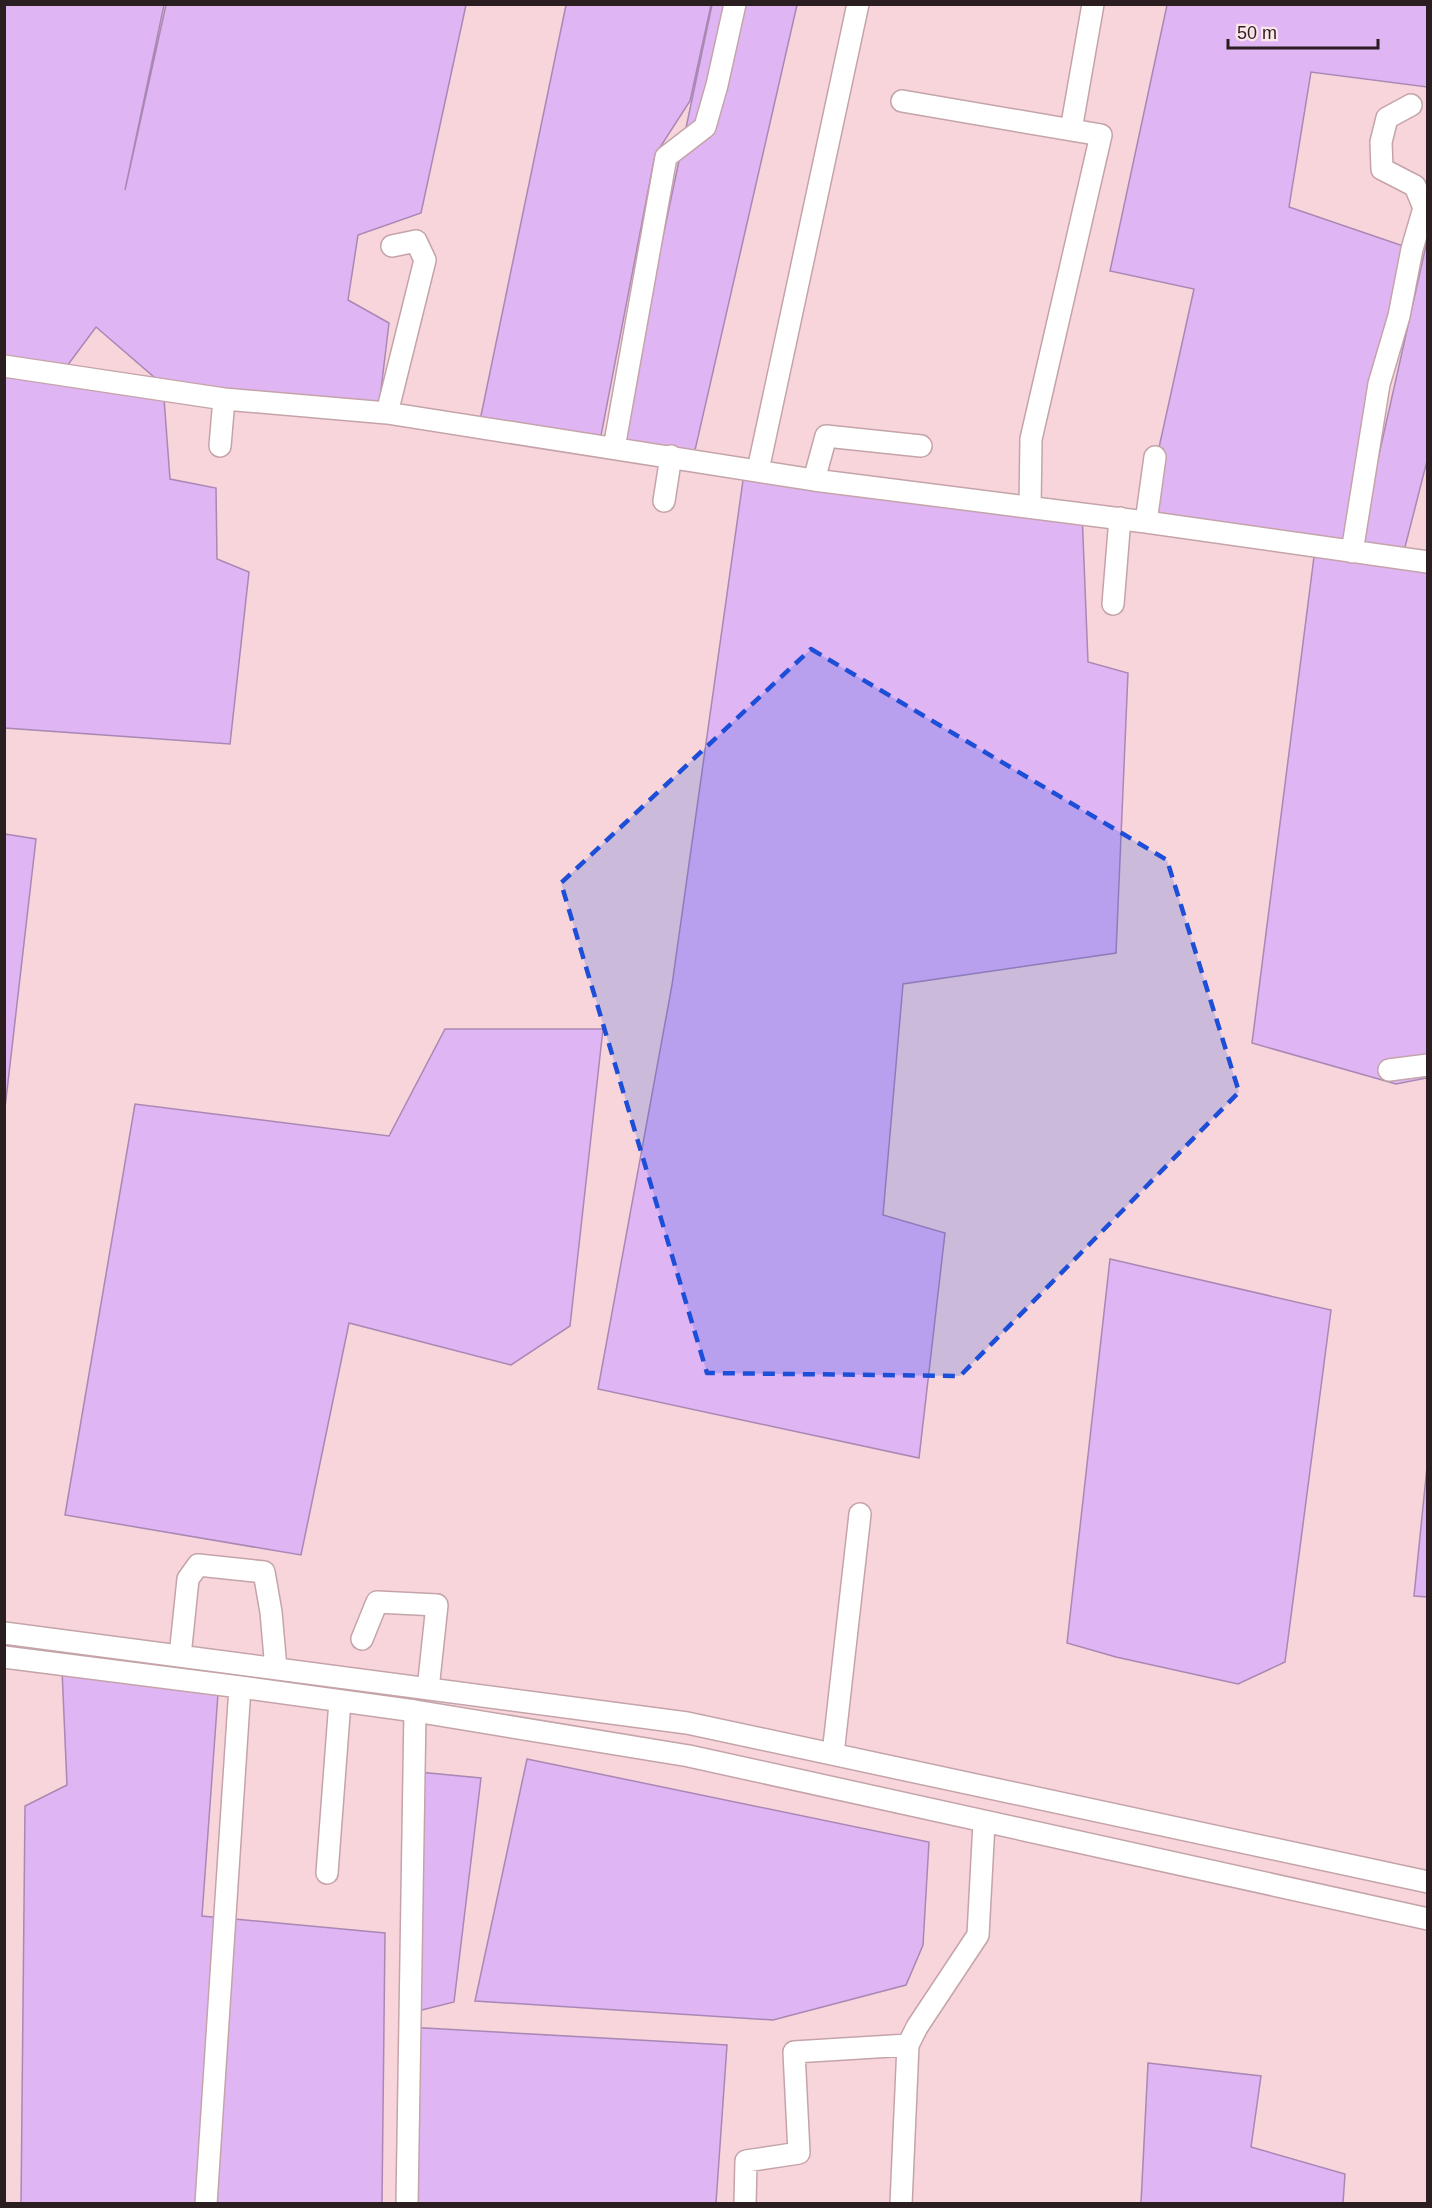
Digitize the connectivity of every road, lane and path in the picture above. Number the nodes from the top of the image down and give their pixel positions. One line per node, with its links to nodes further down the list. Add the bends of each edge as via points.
1 (735, 4): 13 (street, via 705,128 666,157)
2 (858, 4): 16 (street)
3 (1093, 4): 6 (street)
4 (902, 101): 6 (street)
5 (1411, 105): 22 (street, via 1387,118 1381,142 1382,169 1415,186 1424,208 1379,384)
6 (1071, 130): 19 (street, via 1101,135 1031,439)
7 (392, 246): 10 (street, via 416,241 425,260)
8 (4, 366): 9 (street)
9 (224, 399): 10 (street); 11 (street)
10 (387, 413): 13 (street)
11 (220, 446)
12 (921, 446): 17 (street, via 826,436)
13 (614, 448): 14 (street)
14 (671, 456): 16 (street); 18 (street)
15 (1155, 458): 21 (street)
16 (758, 470): 17 (street)
17 (814, 480): 19 (street)
18 (664, 501)
19 (1030, 507): 20 (street)
20 (1120, 518): 21 (street); 24 (street)
21 (1146, 522): 22 (street)
22 (1352, 552): 23 (street)
23 (1428, 562)
24 (1113, 604)
25 (1428, 1065): 26 (street)
26 (1389, 1070)
27 (860, 1514): 37 (street)
28 (4, 1633): 30 (street)
29 (362, 1639): 34 (street, via 377,1602 437,1605)
30 (180, 1656): 32 (street); 32 (street, via 188,1579 198,1565 264,1572)
31 (4, 1658): 33 (street)
32 (276, 1669): 34 (street)
33 (240, 1687): 35 (street); 43 (street)
34 (428, 1689): 37 (street, via 687,1723)
35 (340, 1701): 36 (street); 39 (street)
36 (415, 1711): 38 (street, via 689,1756); 44 (street)
37 (833, 1754): 40 (street)
38 (984, 1822): 41 (street); 42 (street, via 978,1935)
39 (327, 1873)
40 (1428, 1882)
41 (1428, 1919)
42 (908, 2045): 45 (street, via 794,2052 799,2153 746,2162); 46 (street)
43 (206, 2204)
44 (407, 2204)
45 (745, 2204)
46 (901, 2204)

